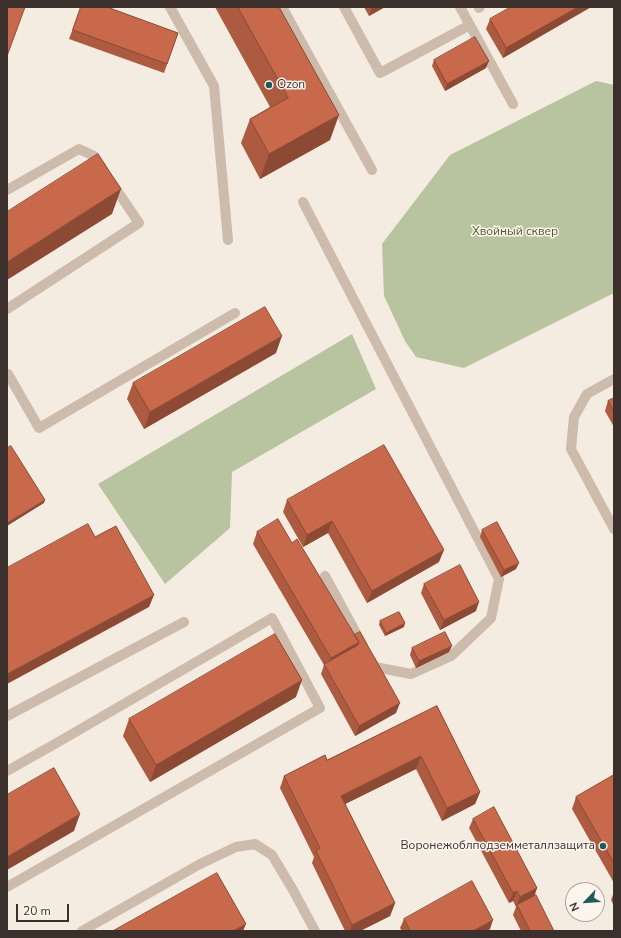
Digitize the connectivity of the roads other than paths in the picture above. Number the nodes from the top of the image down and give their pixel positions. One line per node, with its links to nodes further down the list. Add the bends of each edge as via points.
1 (170, 7): 10 (lane, via 214,86)
2 (282, 7): 7 (lane)
3 (344, 7): 5 (lane, via 380,73)
4 (460, 7): 5 (lane)
5 (470, 25): 6 (lane)
6 (513, 104)
7 (372, 170)
8 (7, 190): 11 (lane, via 79,149 94,156 139,223)
9 (303, 202): 16 (lane, via 499,579 491,618 451,656 411,674 375,667)
10 (228, 240)
11 (7, 309)
12 (235, 313): 13 (lane, via 39,428)
13 (8, 374)
14 (614, 379): 15 (lane, via 587,394 574,417 571,449)
15 (614, 529)
16 (325, 576)
17 (184, 622): 18 (lane)
18 (7, 716)
19 (7, 771): 20 (lane, via 272,618 320,708)
20 (7, 887)
21 (82, 931): 22 (lane, via 200,864 236,847 256,844 272,855)
22 (315, 931)

